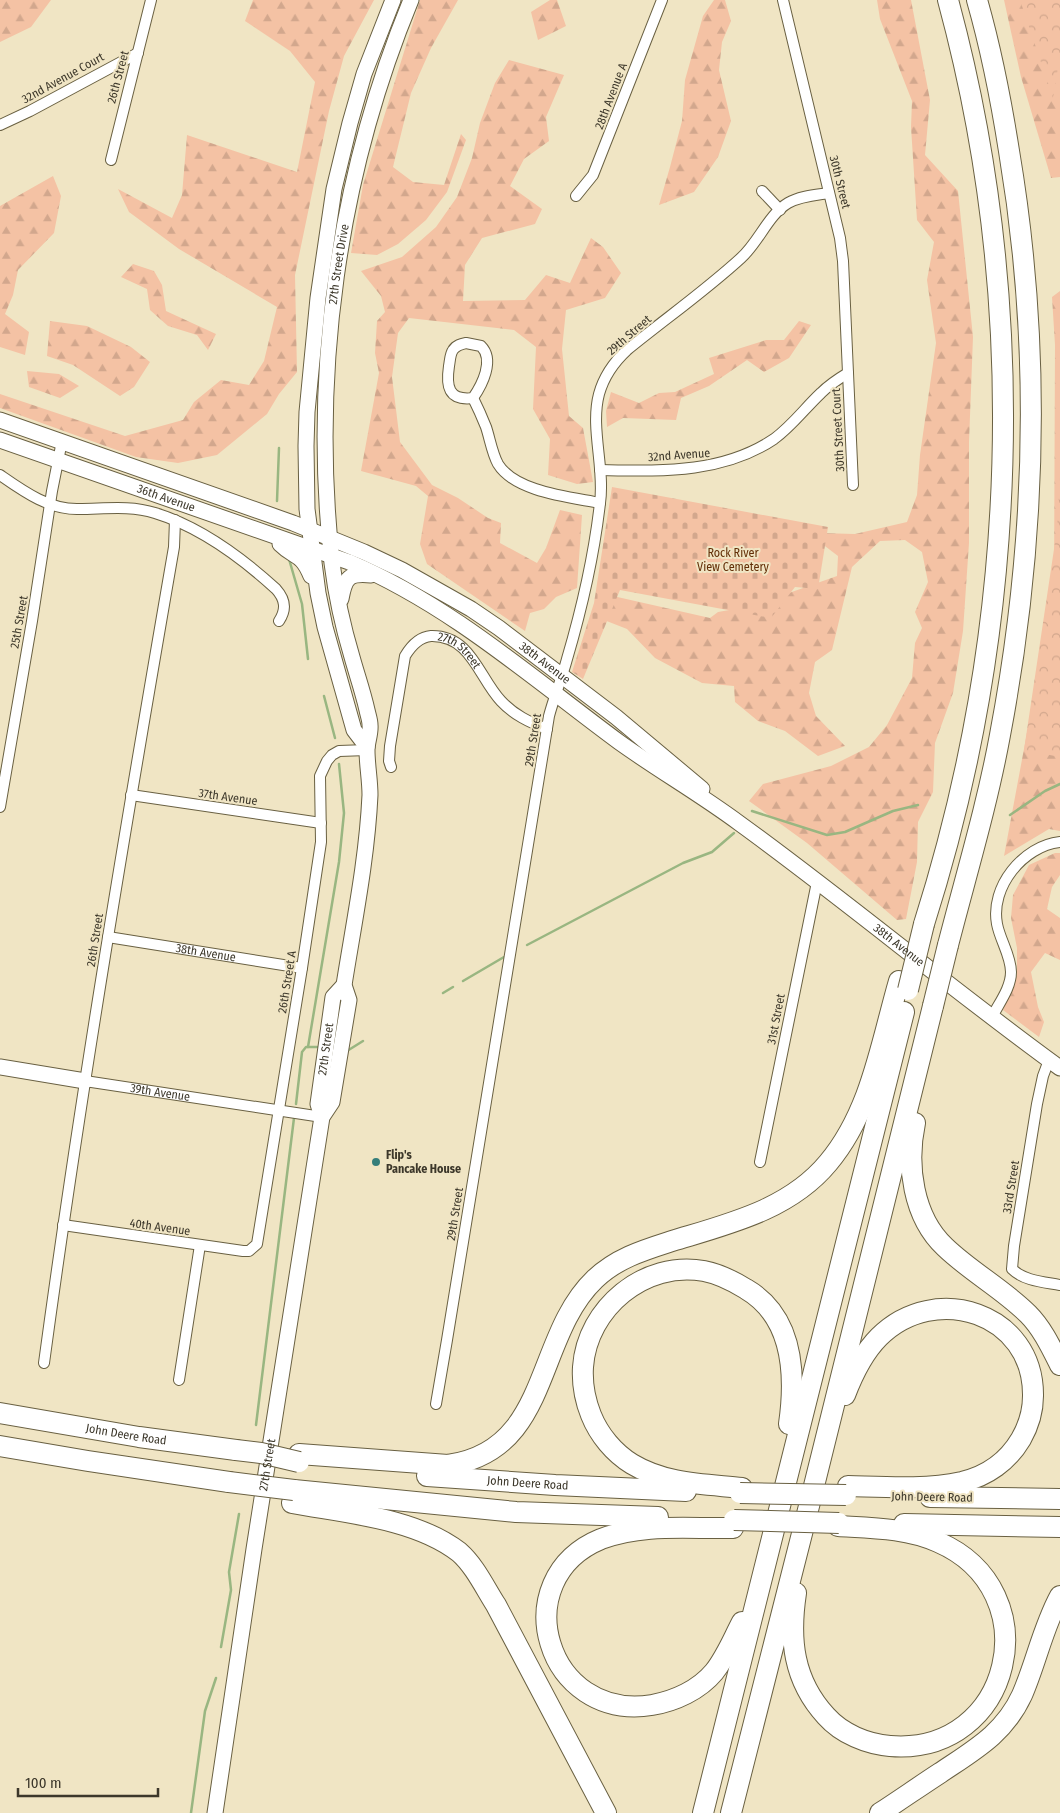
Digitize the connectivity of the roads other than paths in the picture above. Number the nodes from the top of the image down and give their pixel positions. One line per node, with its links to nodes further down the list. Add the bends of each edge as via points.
1 (151, 0): 8 (street, 26th Street)
2 (393, 0): 24 (main road, 27th Street Drive, via 364,74 334,189 318,298 307,412)
3 (411, 0): 27 (main road, 27th Street Drive, via 366,128 339,261 324,428)
4 (662, 0): 13 (street, 28th Avenue A, via 593,175)
5 (783, 0): 12 (street, 30th Street)
6 (948, 0): 53 (highway, bridge, via 975,115 991,214 1002,336 1004,438 1000,525 984,669 965,769 938,878)
7 (977, 0): 54 (highway, bridge, via 1006,128 1021,228 1030,348 1032,451 1027,536 1011,672 989,788 948,945)
8 (138, 53): 9 (street, 32nd Avenue Court); 10 (street, 26th Street)
9 (0, 125)
10 (111, 160)
11 (762, 191): 14 (street)
12 (829, 193): 14 (street, 29th Street, via 798,199); 15 (street, 30th Street, via 843,261)
13 (576, 196)
14 (780, 210): 21 (street, 29th Street, via 741,258 627,350 612,366 597,403)
15 (848, 373): 21 (street, 32nd Avenue, via 819,394 774,439 740,457 688,469); 23 (street, 30th Street Court)
16 (474, 398): 16 (street, via 483,380 487,357 481,346 466,343 452,350 447,384 459,398); 26 (street, via 498,463 511,479)
17 (0, 420): 19 (main road, 36th Avenue)
18 (0, 440): 20 (main road, 36th Avenue)
19 (62, 441): 20 (street, 25th Street); 28 (main road, 36th Avenue)
20 (58, 460): 25 (street, 25th Street); 31 (main road, 36th Avenue)
21 (600, 470): 26 (street, 29th Street)
22 (0, 475): 25 (street, 36th Avenue, via 34,498)
23 (853, 485)
24 (305, 488): 28 (main road, via 295,512 286,516); 30 (main road, 27th Street Drive)
25 (50, 503): 29 (street, 36th Avenue, via 79,509 136,509); 46 (street, 25th Street)
26 (600, 503): 40 (street, 29th Street, via 587,583)
27 (327, 506): 32 (main road, 27th Street Drive); 34 (main road, via 340,529)
28 (269, 514): 30 (main road, 36th Avenue)
29 (175, 520): 39 (street, 36th Avenue, via 237,555 276,589 285,607); 45 (street, 26th Street, via 174,546)
30 (308, 529): 32 (main road, 36th Avenue); 33 (main road, 27th Street)
31 (270, 534): 33 (main road, 36th Avenue); 37 (main road, via 306,564)
32 (330, 537): 34 (main road, 38th Avenue); 35 (main road, 27th Street)
33 (311, 548): 35 (main road, 36th Avenue); 37 (main road, 27th Street)
34 (364, 552): 40 (main road, 38th Avenue, via 471,609)
35 (332, 556): 36 (main road, 38th Avenue); 38 (main road, 27th Street)
36 (380, 576): 38 (main road, via 359,574 348,578); 41 (main road, 38th Avenue, via 454,619)
37 (318, 593): 43 (main road, 27th Street, via 354,730)
38 (339, 605): 43 (main road, 27th Street, via 371,725)
39 (279, 620)
40 (562, 676): 41 (street, 29th Street); 47 (main road, 38th Avenue, via 653,747)
41 (555, 693): 42 (street, 29th Street); 47 (main road, 38th Avenue, via 637,755)
42 (547, 728): 44 (street, 27th Street, via 517,715 501,700 462,646 447,638 429,636 415,642 405,656 389,755); 69 (street, 29th Street)
43 (367, 749): 48 (street, 26th Street A, via 339,751 327,761 320,776); 60 (main road, 27th Street, via 370,784 368,825 344,985 334,997 318,1104)
44 (391, 767)
45 (131, 795): 48 (street, 37th Avenue); 51 (street, 26th Street)
46 (0, 807)
47 (738, 822): 50 (main road, 38th Avenue)
48 (321, 823): 52 (street, 26th Street A)
49 (1060, 842): 55 (street, via 1041,846 1024,858 1002,888 996,914 1011,970 1010,981)
50 (817, 882): 55 (main road, 38th Avenue); 61 (street, 31st Street)
51 (108, 937): 52 (street, 38th Avenue); 58 (street, 26th Street)
52 (302, 968): 59 (street, 26th Street A)
53 (904, 985): 73 (highway, via 858,1117 827,1164 806,1184 772,1207 642,1250 605,1270 576,1302 516,1429 495,1447 471,1460 448,1465); 84 (highway, via 873,1136)
54 (936, 1007): 67 (highway, via 935,1036 913,1131 912,1175 917,1201 928,1226 946,1248 1028,1314 1043,1333); 74 (highway)
55 (992, 1017): 56 (main road, 38th Avenue)
56 (1054, 1064): 65 (street, 33rd Street, via 1043,1076 1037,1104 1012,1269 1028,1279)
57 (0, 1067): 58 (main road, 39th Avenue)
58 (85, 1081): 59 (street, 39th Avenue); 62 (street, 26th Street)
59 (278, 1110): 60 (street, 39th Avenue); 64 (street, 26th Street A, via 259,1234)
60 (322, 1117): 87 (main road, 27th Street)
61 (760, 1162)
62 (63, 1225): 63 (street, 40th Avenue); 66 (street, 26th Street)
63 (200, 1245): 64 (street, 40th Avenue, via 242,1251); 68 (street)
64 (253, 1248)
65 (1060, 1285)
66 (44, 1363)
67 (1060, 1365)
68 (179, 1380)
69 (436, 1404)
70 (0, 1413): 73 (highway, John Deere Road, bridge)
71 (0, 1446): 75 (highway, John Deere Road)
72 (0, 1454): 75 (highway)
73 (299, 1458): 76 (highway, John Deere Road, via 313,1465 554,1486)
74 (817, 1470): 77 (highway, via 850,1383 860,1363 888,1328 919,1312 950,1308 984,1316 1000,1326 1018,1345 1033,1384 1033,1407 1028,1425 1006,1459 963,1482); 80 (highway)
75 (229, 1486): 78 (highway, John Deere Road, bridge)
76 (741, 1490): 80 (highway, bridge); 84 (highway, via 681,1482 647,1471 620,1456 595,1425 583,1382 588,1342 610,1304 634,1284 675,1271 704,1271 723,1276 753,1293 766,1305 783,1333 789,1350 793,1395)
77 (847, 1490): 79 (highway, John Deere Road); 80 (highway, John Deere Road, bridge)
78 (293, 1497): 81 (highway, John Deere Road); 88 (highway, via 405,1526 434,1537 460,1553 496,1605)
79 (1060, 1499)
80 (796, 1507): 81 (highway, John Deere Road, bridge); 82 (highway, bridge); 82 (highway, via 793,1637 798,1667 810,1697 831,1722 869,1742 908,1746 944,1738 976,1715 988,1701 1002,1673 1006,1644 998,1600 983,1574 959,1553 938,1542 896,1530); 90 (highway)
81 (733, 1524): 85 (highway, via 631,1530 600,1540 572,1557 552,1590 547,1614 554,1656 570,1679 601,1700 615,1705 642,1706 671,1701 713,1673 748,1612)
82 (838, 1524): 83 (highway)
83 (1060, 1527)
84 (770, 1544): 85 (highway)
85 (762, 1577): 89 (highway)
86 (1060, 1596): 91 (highway, via 1010,1718 972,1752)
87 (215, 1813)
88 (606, 1813)
89 (703, 1813)
90 (730, 1813)
91 (880, 1813)

